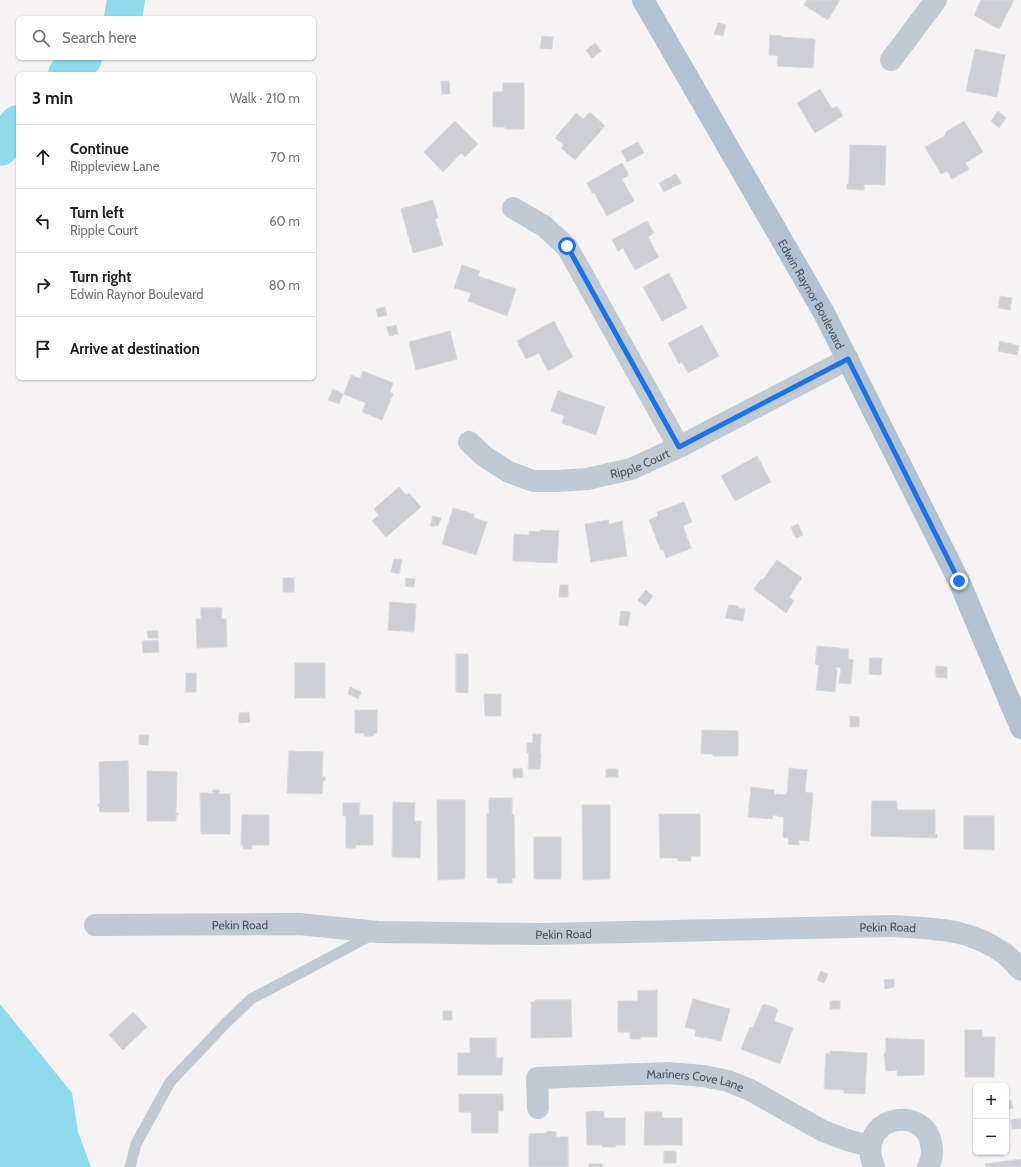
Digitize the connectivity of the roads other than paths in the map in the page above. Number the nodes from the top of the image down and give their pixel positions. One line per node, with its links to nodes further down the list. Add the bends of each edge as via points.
1 (643, 0): 5 (main road, Edwin Raynor Boulevard)
2 (936, 0): 3 (street)
3 (891, 60)
4 (513, 208): 7 (street, via 544,226 567,246)
5 (848, 359): 7 (street, Ripple Court); 8 (main road, Edwin Raynor Boulevard, via 959,581)
6 (469, 442): 7 (street, Ripple Court, via 485,457 509,472 533,481 587,479 630,469)
7 (679, 447)
8 (1021, 728)
9 (95, 925): 10 (street, Pekin Road, via 299,924)
10 (378, 932): 11 (street, Pekin Road, via 540,934 894,926 930,928 965,934 985,942 1006,955); 14 (lane, via 251,999 170,1082 136,1144)
11 (1021, 970)
12 (538, 1108): 13 (street, Mariners Cove Lane, via 537,1078 668,1073 703,1076 728,1081 750,1090 823,1132)
13 (870, 1146): 15 (street, via 870,1158); 16 (street, via 881,1126 892,1120 904,1119 915,1122 931,1139 933,1150)
14 (130, 1167)
15 (874, 1167)
16 (928, 1167)

